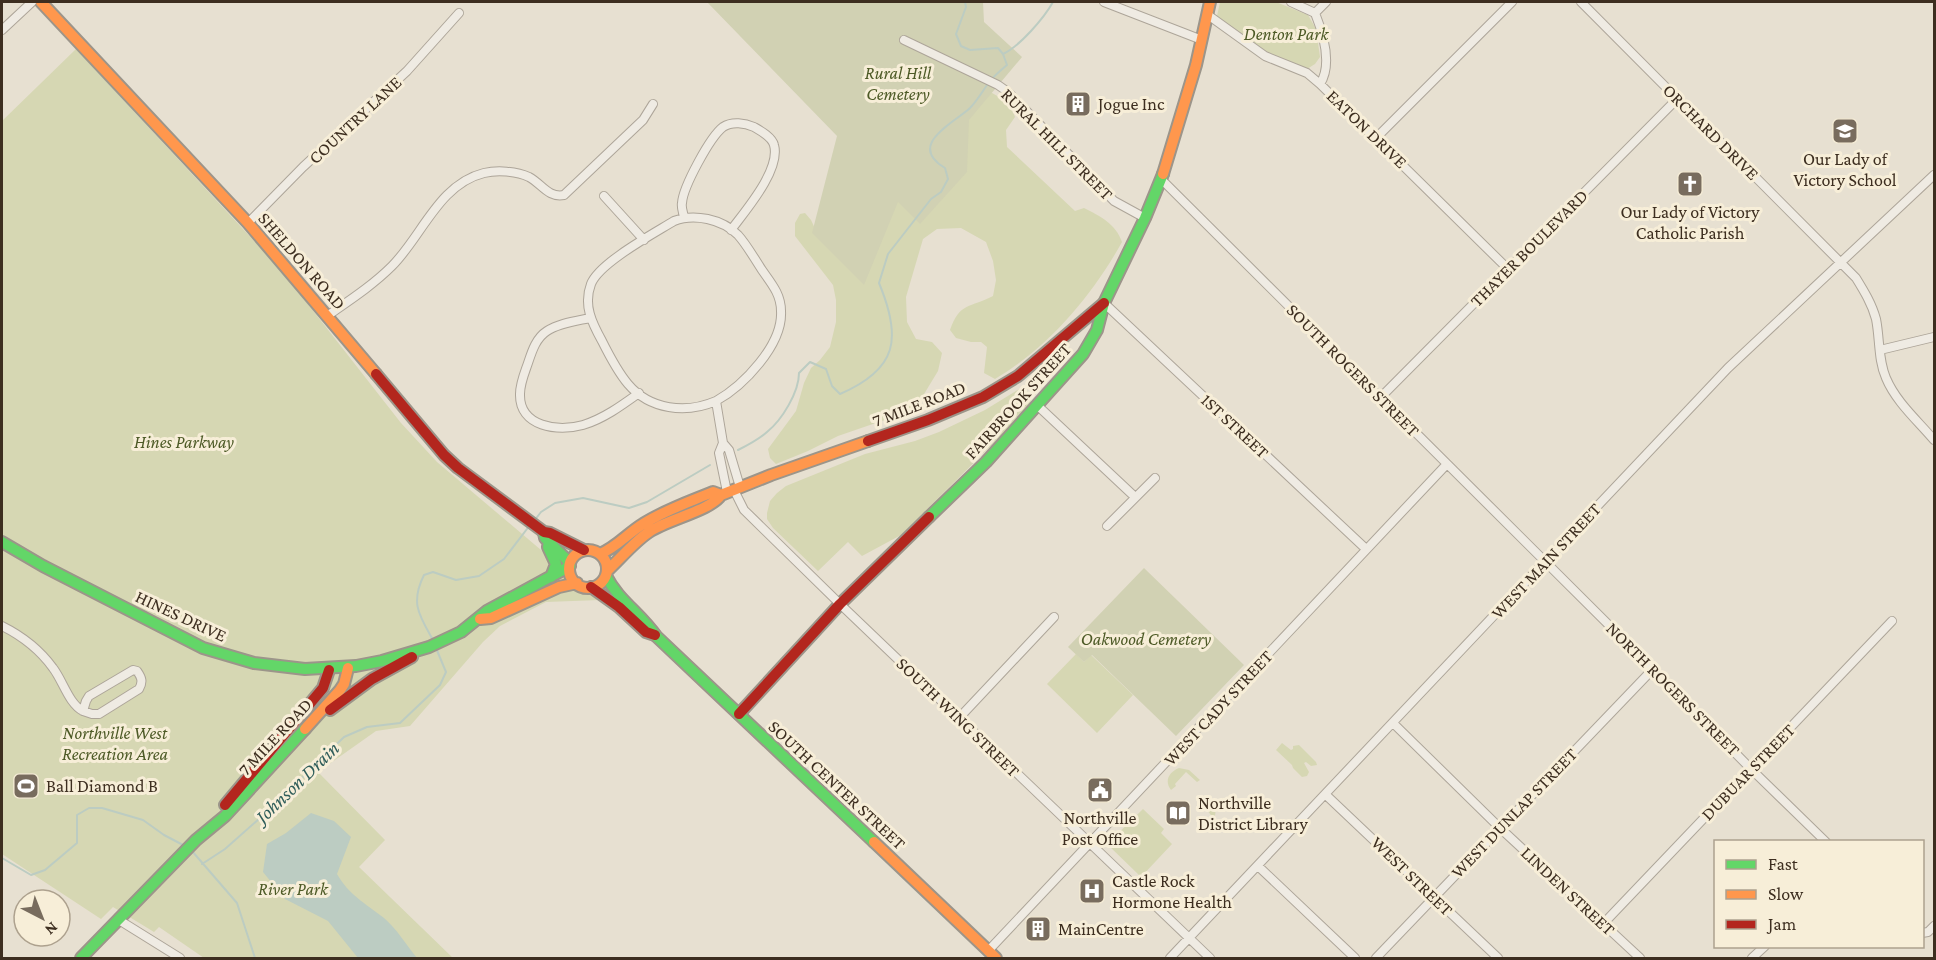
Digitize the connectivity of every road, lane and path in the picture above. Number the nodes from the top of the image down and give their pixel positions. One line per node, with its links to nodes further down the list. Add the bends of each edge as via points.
1 (32, 2): 12 (street)
2 (41, 2): 24 (street, SHELDON ROAD)
3 (1104, 2): 14 (street)
4 (1210, 2): 11 (street, FAIRBROOK STREET)
5 (1292, 2): 10 (street)
6 (1326, 2): 10 (street)
7 (1512, 2): 18 (street)
8 (1581, 2): 16 (street, ORCHARD DRIVE)
9 (459, 13): 24 (street, COUNTRY LANE, via 403,76)
10 (1315, 14): 15 (street, via 1326,59)
11 (1208, 15): 14 (street, FAIRBROOK STREET); 15 (street, EATON DRIVE, via 1265,56 1307,73)
12 (2, 30)
13 (904, 40): 23 (street, RURAL HILL STREET, via 1008,92 1114,201)
14 (1202, 40): 20 (street, FAIRBROOK STREET)
15 (1320, 84): 18 (street, EATON DRIVE)
16 (1678, 98): 27 (street, ORCHARD DRIVE); 28 (street, THAYER BOULEVARD)
17 (653, 104): 30 (street, via 644,120 564,195 552,195 530,178 508,172 483,173 460,184 392,266)
18 (1376, 138): 28 (street, EATON DRIVE)
19 (1935, 175): 27 (street, WEST MAIN STREET)
20 (1161, 178): 23 (street, FAIRBROOK STREET); 35 (street, SOUTH ROGERS STREET)
21 (604, 196): 26 (street)
22 (684, 216): 25 (street, via 701,217); 25 (street, via 681,204 685,190 715,136 732,124 749,125 774,145 774,159 767,177); 26 (street)
23 (1145, 218): 29 (street, FAIRBROOK STREET)
24 (248, 223): 30 (street, SHELDON ROAD)
25 (731, 230): 36 (street, via 776,291 781,318 776,336 757,366 735,389)
26 (644, 240): 31 (street, via 596,275 588,296)
27 (1841, 262): 33 (street, ORCHARD DRIVE, via 1856,278 1872,307); 50 (street, WEST MAIN STREET, via 1728,368)
28 (1508, 269): 35 (street, THAYER BOULEVARD)
29 (1104, 303): 37 (street, FAIRBROOK STREET, via 1097,330 1083,354); 42 (street, 7 MILE ROAD, via 1018,376 983,396 928,420); 47 (street, 1ST STREET)
30 (327, 316): 45 (street, SHELDON ROAD, via 444,455)
31 (590, 318): 34 (street, via 627,383); 34 (street, via 563,324 538,340 521,386 520,400 525,412 540,425 575,427 605,415)
32 (1935, 336): 33 (street)
33 (1880, 350): 38 (street, ORCHARD DRIVE, via 1883,370 1896,396)
34 (639, 393): 36 (street, via 657,404 679,409 697,409)
35 (1380, 398): 40 (street, SOUTH ROGERS STREET)
36 (716, 401): 39 (street)
37 (1038, 406): 43 (street); 56 (street, FAIRBROOK STREET)
38 (1935, 440)
39 (723, 443): 42 (street, via 729,450); 42 (street, via 719,453)
40 (1447, 464): 47 (street, WEST CADY STREET); 50 (street, SOUTH ROGERS STREET)
41 (1155, 478): 43 (street)
42 (731, 491): 49 (street, 7 MILE ROAD, via 714,492 651,519 613,549); 52 (street, 7 MILE ROAD, via 649,532); 56 (street, SOUTH WING STREET, via 744,510)
43 (1135, 497): 44 (street)
44 (1107, 526)
45 (540, 531): 48 (street, SHELDON ROAD); 51 (street, SHELDON ROAD); 53 (street, via 556,564)
46 (2, 542): 65 (street, HINES DRIVE, via 202,647 258,664)
47 (1366, 549): 76 (street, WEST CADY STREET)
48 (584, 550): 49 (street); 51 (street)
49 (600, 554): 52 (street, via 606,561)
50 (1545, 561): 64 (street, NORTH ROGERS STREET); 69 (street, WEST MAIN STREET)
51 (570, 565): 53 (street); 54 (street, via 571,576)
52 (607, 573): 55 (street, via 600,584); 61 (street, SOUTH CENTER STREET, via 607,579)
53 (551, 577): 58 (street, via 487,611)
54 (577, 583): 55 (street); 58 (street)
55 (591, 587): 61 (street, SOUTH CENTER STREET)
56 (840, 604): 67 (street, FAIRBROOK STREET); 68 (street, SOUTH WING STREET)
57 (1054, 617): 68 (street)
58 (480, 619): 62 (street)
59 (1892, 621): 71 (street, DUBUAR STREET)
60 (2, 626): 66 (street, via 44,657 76,707)
61 (656, 636): 67 (street, SOUTH CENTER STREET)
62 (428, 648): 63 (street, HINES DRIVE); 70 (street, via 338,703)
63 (348, 668): 65 (street, HINES DRIVE); 70 (street, 7 MILE ROAD, via 340,690)
64 (1653, 669): 71 (street, NORTH ROGERS STREET); 74 (street, WEST DUNLAP STREET)
65 (329, 670): 73 (street, 7 MILE ROAD, via 322,688)
66 (83, 711): 66 (street, via 99,714 138,689 141,676 137,671 127,673 89,696)
67 (739, 714): 82 (street, SOUTH CENTER STREET)
68 (959, 718): 76 (street, SOUTH WING STREET)
69 (1394, 724): 72 (street, WEST MAIN STREET); 74 (street, LINDEN STREET)
70 (285, 750): 73 (street, 7 MILE ROAD)
71 (1751, 769): 75 (street, NORTH ROGERS STREET); 80 (street, DUBUAR STREET)
72 (1326, 795): 77 (street, WEST MAIN STREET); 78 (street, WEST STREET)
73 (216, 821): 79 (street, 7 MILE ROAD)
74 (1500, 828): 78 (street, WEST DUNLAP STREET); 80 (street, LINDEN STREET)
75 (1824, 840)
76 (1090, 843): 81 (street, SOUTH WING STREET); 82 (street, WEST CADY STREET)
77 (1258, 866): 81 (street, WEST MAIN STREET); 87 (street)
78 (1434, 897): 88 (street, WEST DUNLAP STREET); 89 (street, WEST STREET)
79 (119, 920): 83 (street, 7 MILE ROAD); 84 (street)
80 (1603, 924): 90 (street, LINDEN STREET)
81 (1189, 938): 85 (street, WEST MAIN STREET); 86 (street, SOUTH WING STREET)
82 (990, 955)
83 (81, 958)
84 (180, 958)
85 (1170, 958)
86 (1210, 958)
87 (1355, 958)
88 (1376, 958)
89 (1498, 958)
90 (1640, 958)

